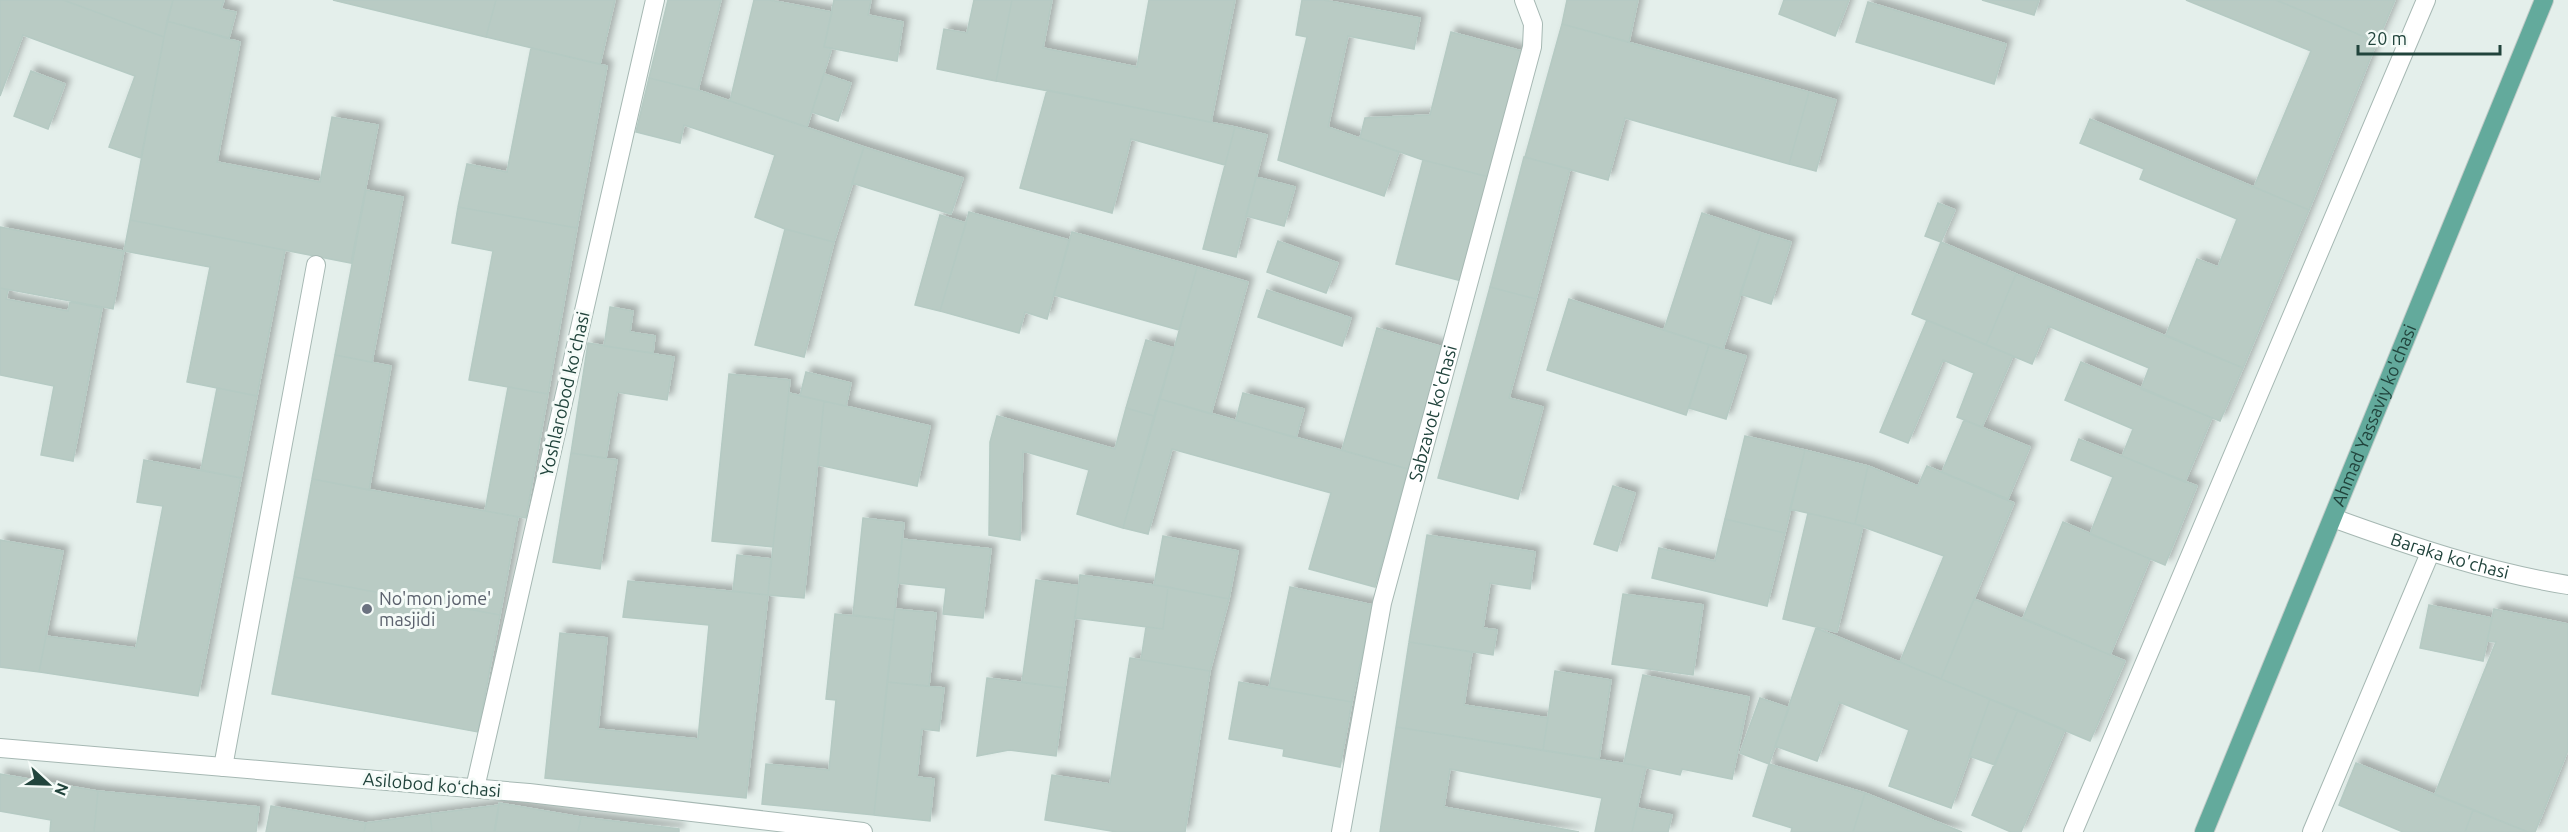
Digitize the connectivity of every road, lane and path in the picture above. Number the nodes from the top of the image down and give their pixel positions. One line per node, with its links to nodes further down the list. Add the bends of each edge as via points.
1 (655, 0): 11 (street, Yoshlarobod koʻchasi)
2 (1524, 0): 13 (street, Sabzavot ko'chasi, via 1533,24 1532,47 1382,603)
3 (2426, 0): 14 (street)
4 (2544, 0): 6 (main road, Ahmad Yassaviy ko'chasi)
5 (316, 265): 10 (street)
6 (2334, 518): 7 (street, Baraka ko'chasi); 15 (main road, Ahmad Yassaviy ko'chasi)
7 (2430, 553): 8 (street, Baraka ko'chasi); 16 (street)
8 (2568, 585)
9 (0, 748): 10 (street, Asilobod koʻchasi)
10 (223, 767): 11 (street, Asilobod koʻchasi)
11 (475, 789): 12 (street, Asilobod koʻchasi)
12 (863, 832)
13 (1341, 832)
14 (2073, 832)
15 (2204, 832)
16 (2312, 832)

